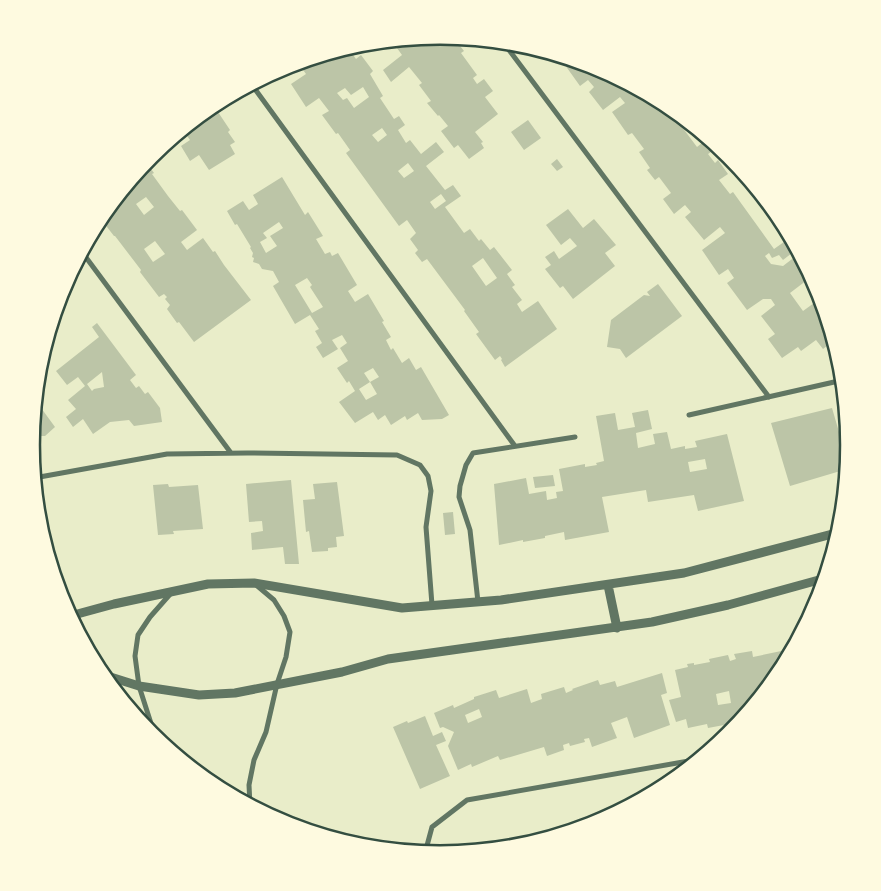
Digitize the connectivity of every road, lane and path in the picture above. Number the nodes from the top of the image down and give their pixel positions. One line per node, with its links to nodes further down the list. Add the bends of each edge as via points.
1 (509, 51): 5 (street)
2 (256, 90): 8 (street)
3 (87, 258): 9 (street)
4 (836, 382): 5 (street)
5 (769, 397): 6 (street)
6 (689, 415)
7 (575, 437): 8 (street)
8 (515, 446): 16 (street, via 473,453 460,486 459,497 471,536)
9 (231, 453): 10 (street, via 167,454); 17 (street, via 397,455 420,465 428,476 431,490 426,527)
10 (41, 477)
11 (830, 535): 14 (street, via 684,573)
12 (818, 580): 19 (street, via 728,606)
13 (254, 583): 15 (street, via 208,584); 17 (street, via 402,608); 21 (street, via 274,600 290,632)
14 (608, 585): 16 (street); 19 (street)
15 (173, 591): 18 (street); 22 (street, via 138,634 135,656)
16 (478, 602): 17 (street)
17 (432, 605)
18 (77, 614)
19 (617, 628): 21 (street, via 388,659 342,672)
20 (115, 678): 22 (street)
21 (277, 684): 22 (street, via 235,693 199,695); 25 (street, via 266,732 254,760)
22 (139, 686): 23 (street)
23 (151, 722)
24 (686, 761): 26 (street, via 468,800 432,827)
25 (250, 797)
26 (427, 846)

